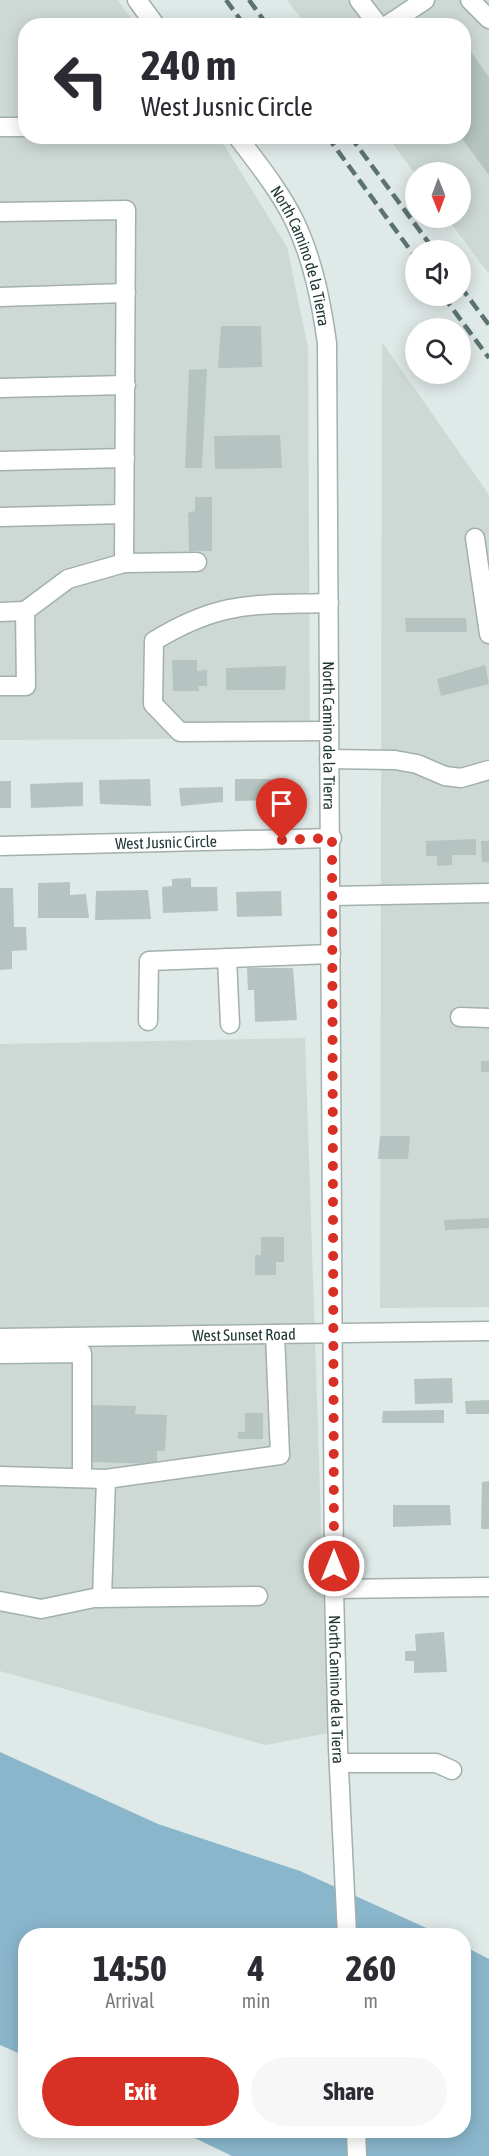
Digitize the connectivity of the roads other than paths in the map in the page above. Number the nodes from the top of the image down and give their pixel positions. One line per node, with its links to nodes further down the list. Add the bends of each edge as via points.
1 (137, 0): 5 (street)
2 (359, 0): 6 (street)
3 (425, 0): 7 (street)
4 (470, 0): 8 (street)
5 (150, 18)
6 (373, 18)
7 (398, 18)
8 (489, 19)
9 (0, 127): 10 (street)
10 (18, 127)
11 (243, 144): 24 (street, North Camino de la Tierra, via 294,221 310,257 321,303 327,343)
12 (0, 212): 13 (street, via 126,210)
13 (126, 293): 14 (street); 15 (street)
14 (0, 297)
15 (126, 385): 16 (street); 17 (street)
16 (0, 388)
17 (125, 458): 18 (street); 19 (street)
18 (0, 462)
19 (124, 513): 20 (street); 23 (street)
20 (0, 517)
21 (475, 538): 27 (street)
22 (196, 562): 23 (street)
23 (124, 563): 25 (street, via 68,579)
24 (329, 603): 29 (street, North Camino de la Tierra); 29 (street, via 226,608 183,622 154,640 153,693 153,704 180,732)
25 (25, 611): 26 (street); 28 (street, via 26,686)
26 (0, 612)
27 (489, 634)
28 (0, 686)
29 (329, 731): 30 (street, North Camino de la Tierra)
30 (329, 759): 31 (street, via 395,760 461,778); 32 (street, North Camino de la Tierra)
31 (489, 770)
32 (332, 838): 33 (street, West Jusnic Circle); 35 (street, North Camino de la Tierra)
33 (0, 846)
34 (489, 893): 35 (street)
35 (332, 896): 36 (street, North Camino de la Tierra)
36 (331, 954): 37 (street); 43 (street, North Camino de la Tierra)
37 (227, 958): 40 (street, via 149,961); 41 (street)
38 (460, 1017): 39 (street)
39 (489, 1018)
40 (148, 1021)
41 (230, 1024)
42 (489, 1331): 43 (street, West Sunset Road)
43 (332, 1333): 44 (street, West Sunset Road); 51 (street, North Camino de la Tierra)
44 (275, 1334): 45 (street, West Sunset Road); 49 (street, via 280,1455)
45 (0, 1338)
46 (0, 1354): 48 (street, via 82,1353)
47 (0, 1476): 48 (street)
48 (82, 1478): 49 (street)
49 (106, 1479): 53 (street)
50 (489, 1587): 51 (street)
51 (334, 1589): 55 (street, North Camino de la Tierra)
52 (258, 1596): 53 (street)
53 (102, 1598): 54 (street, via 41,1609)
54 (0, 1601)
55 (339, 1763): 56 (street, via 436,1764); 57 (street, North Camino de la Tierra)
56 (452, 1770)
57 (347, 1928)
58 (356, 2138): 59 (street)
59 (357, 2156)

